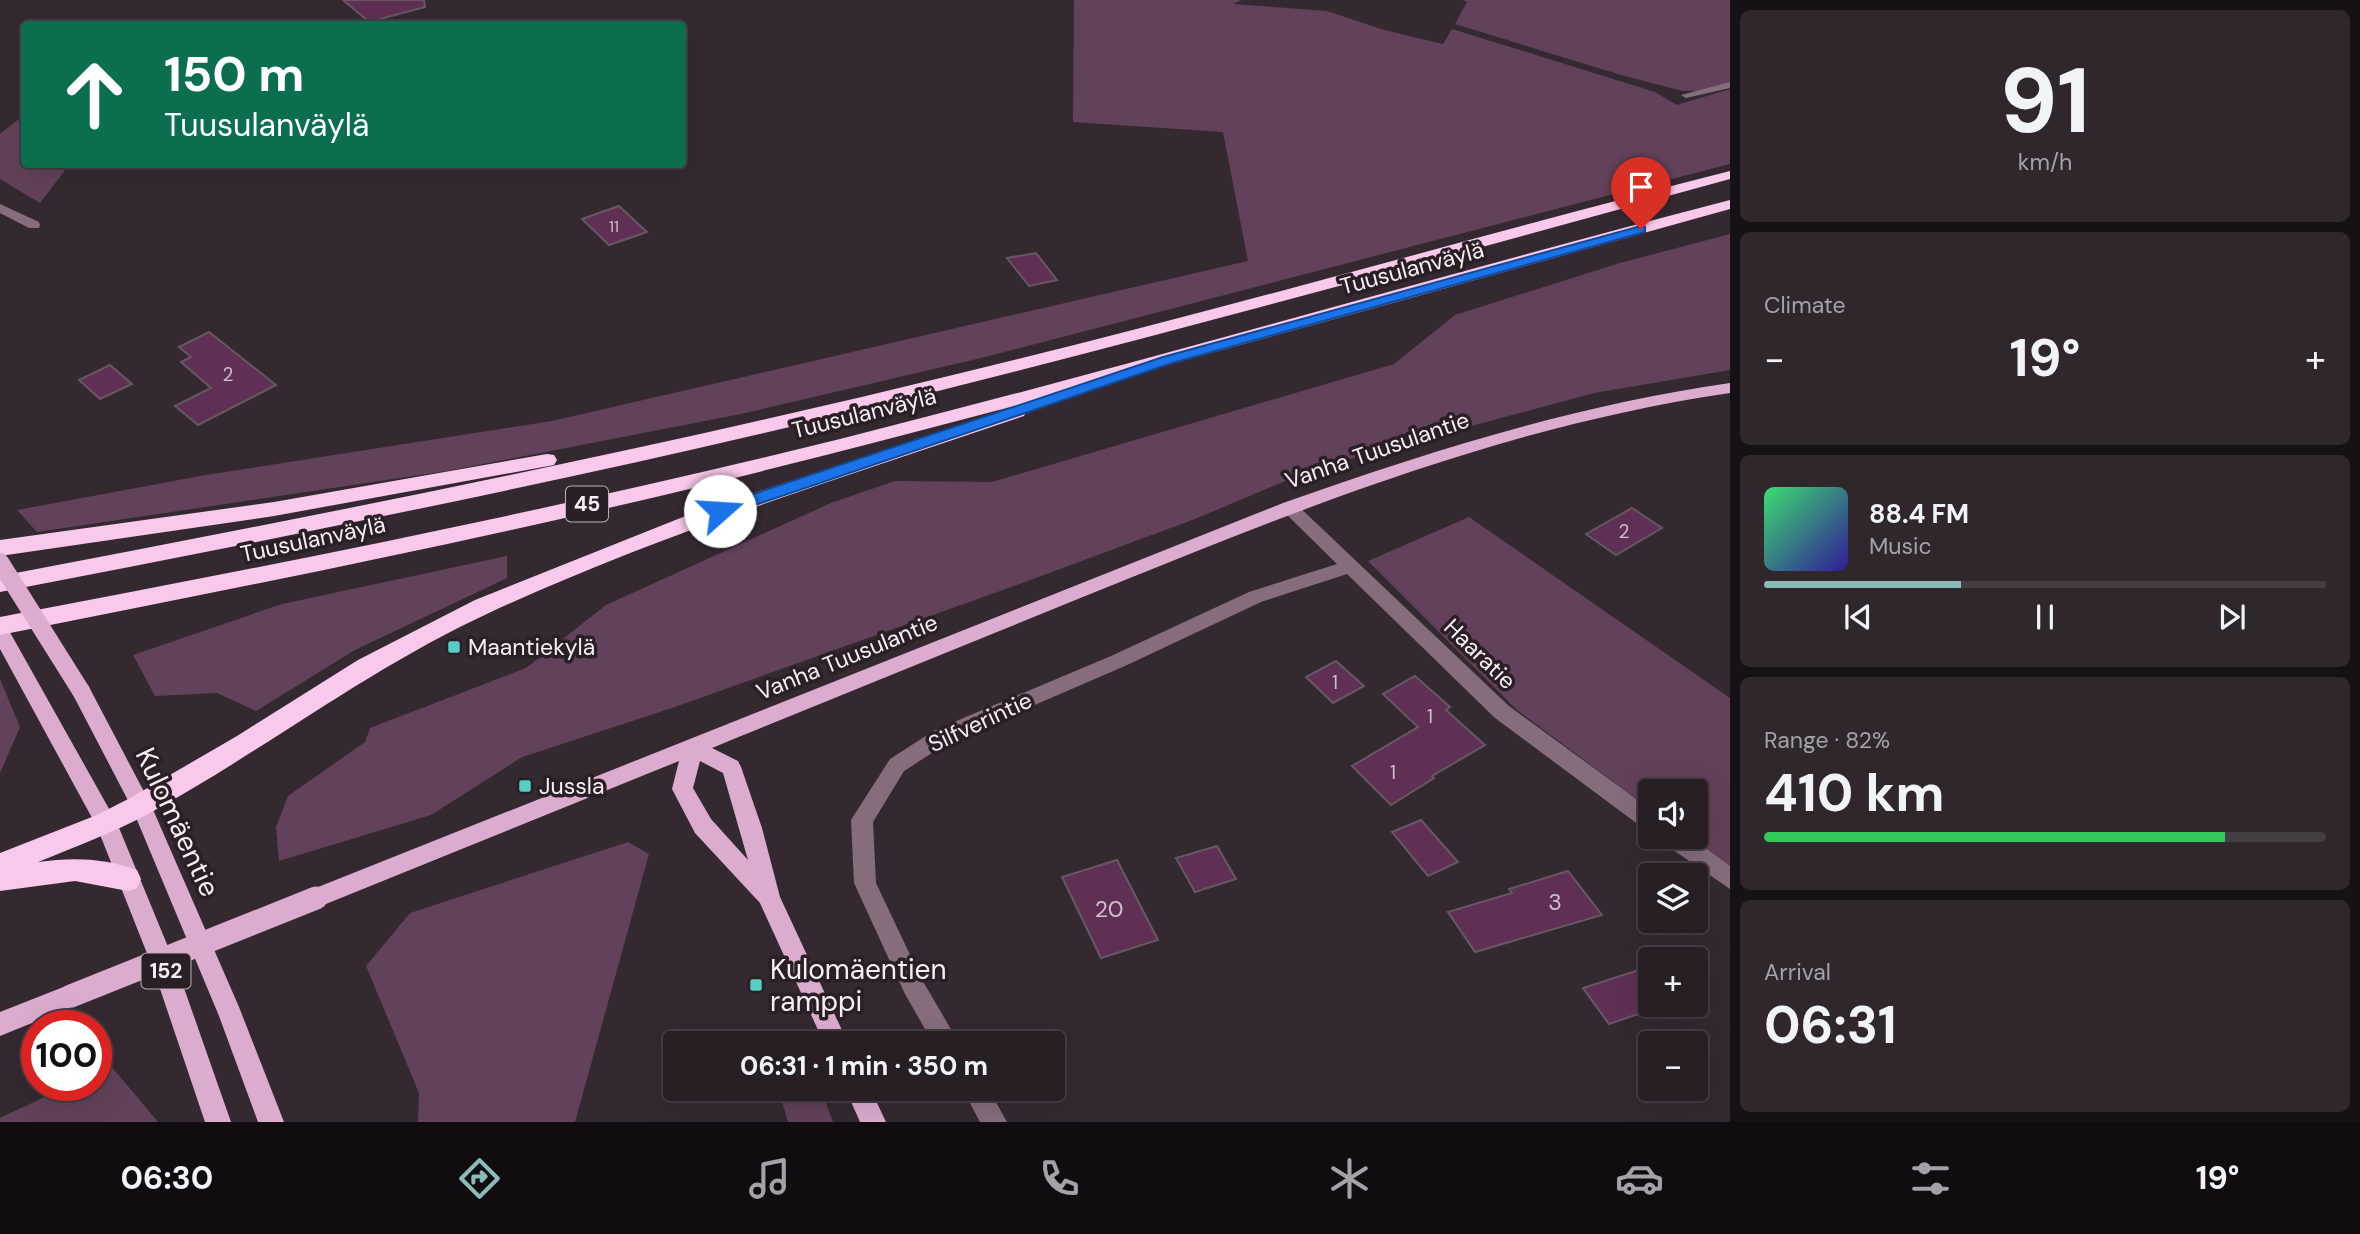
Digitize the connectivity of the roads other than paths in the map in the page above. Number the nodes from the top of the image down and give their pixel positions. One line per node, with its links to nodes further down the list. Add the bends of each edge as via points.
1 (1730, 85): 2 (street)
2 (1686, 95)
3 (1730, 175): 9 (highway, Tuusulanväylä / 45, via 1008,367)
4 (1730, 204): 7 (highway, Tuusulanväylä / 45)
5 (0, 208): 6 (street)
6 (34, 225)
7 (1168, 360): 15 (highway, Tuusulanväylä / 45, via 690,481 428,540); 18 (highway, via 695,520 483,606 366,666)
8 (1730, 388): 10 (main road, Vanha Tuusulantie, via 1627,405 1497,437)
9 (712, 439): 11 (highway, via 556,458 392,489); 14 (highway, Tuusulanväylä / 45, via 413,504)
10 (1289, 506): 13 (street, Haaratie); 17 (main road, Vanha Tuusulantie)
11 (0, 548)
12 (0, 562): 18 (main road, Kulomäentie / 152, bridge, via 82,691)
13 (1350, 566): 19 (street, Haaratie, via 1502,712); 29 (street, Silfverintie, via 1255,597 942,736 897,765 862,820 865,883 913,986)
14 (0, 584)
15 (0, 626)
16 (0, 632): 20 (main road, 152)
17 (693, 748): 26 (main road, via 731,767); 26 (main road, via 682,789 703,826); 27 (main road, Vanha Tuusulantie, bridge)
18 (141, 805): 20 (highway); 33 (main road, Kulomäentie / 152)
19 (1638, 812)
20 (106, 823): 22 (highway); 24 (main road, 152)
21 (1689, 849): 25 (street)
22 (0, 865)
23 (0, 879): 24 (highway, via 75,869)
24 (128, 879): 32 (main road, 152, via 166,971)
25 (1730, 879)
26 (769, 898): 28 (main road)
27 (0, 1024)
28 (830, 1031)
29 (940, 1031)
30 (863, 1101): 34 (main road)
31 (982, 1101): 35 (street)
32 (218, 1122)
33 (271, 1122)
34 (873, 1122)
35 (994, 1122)

